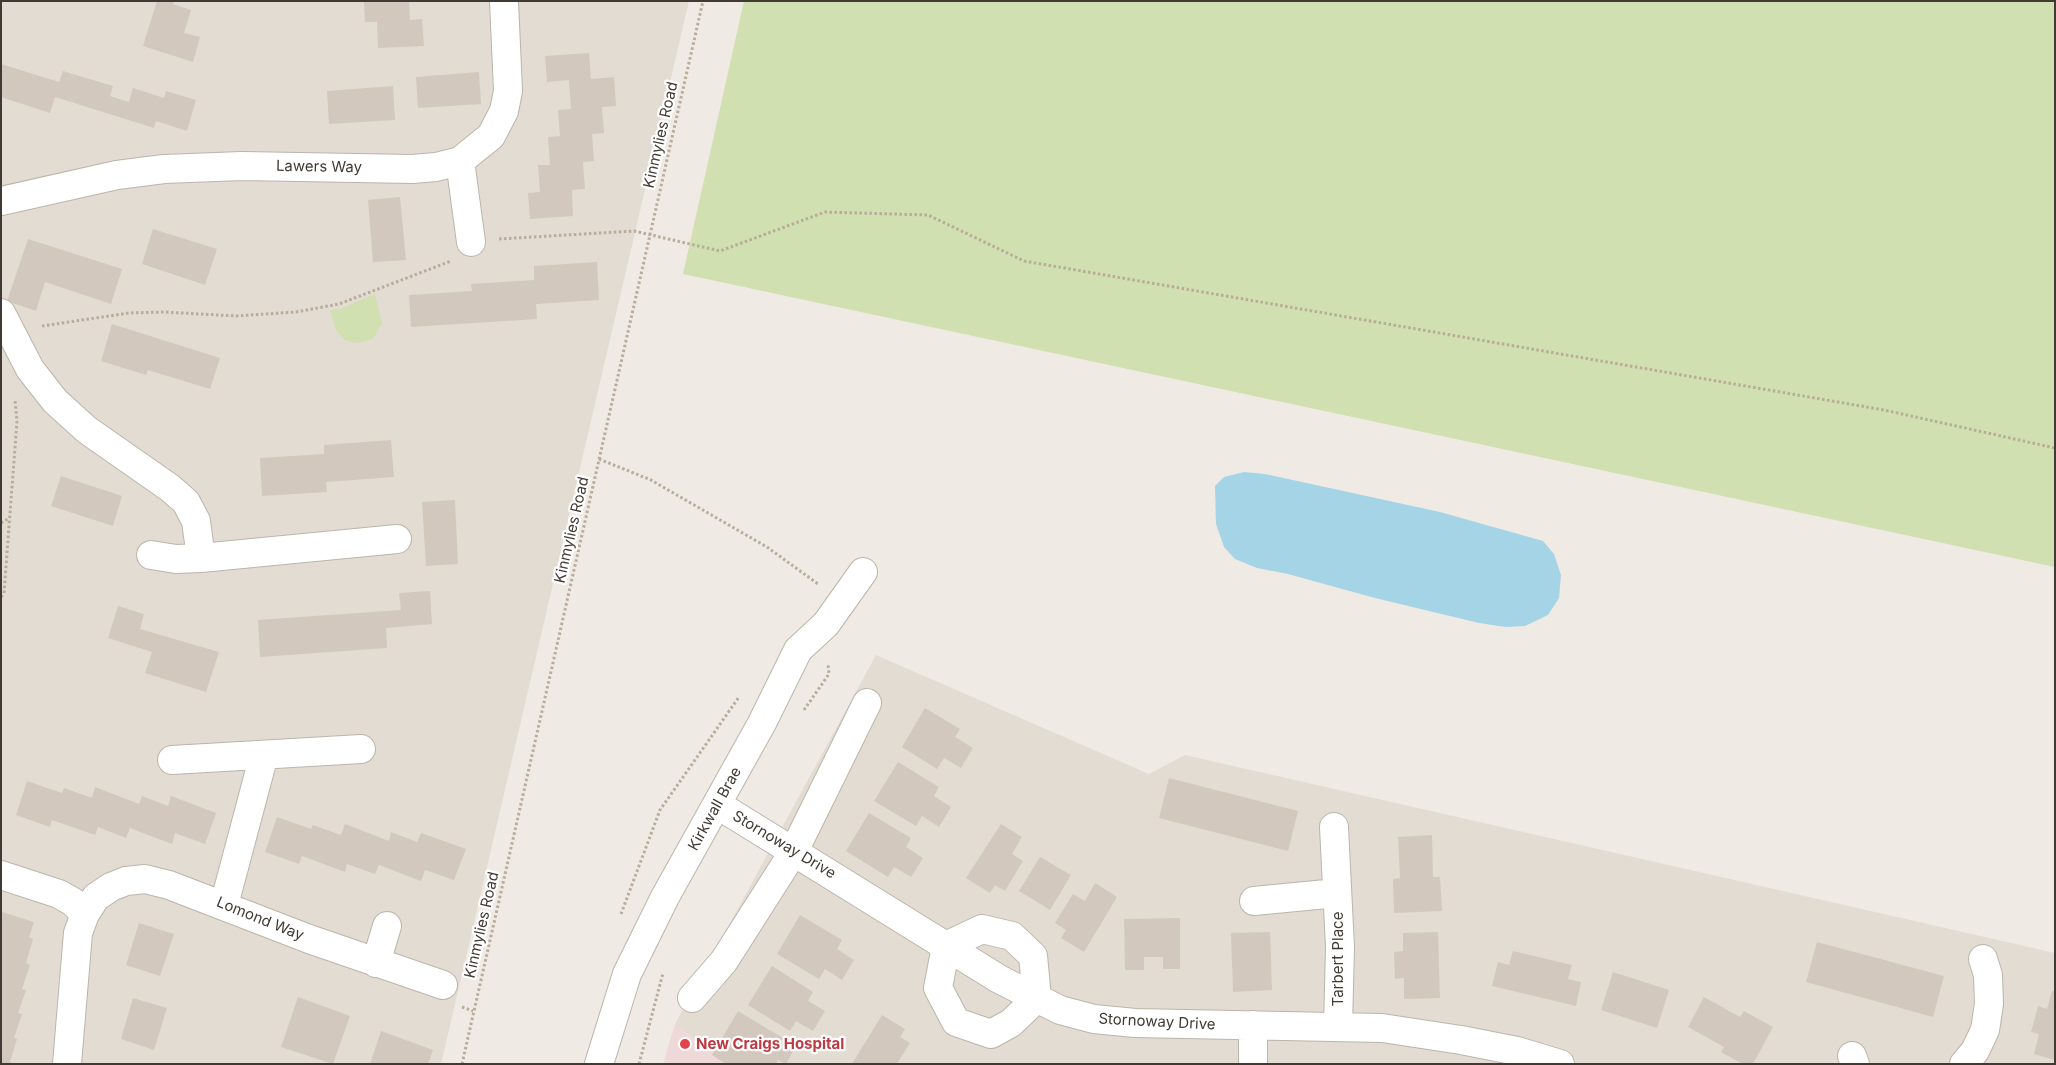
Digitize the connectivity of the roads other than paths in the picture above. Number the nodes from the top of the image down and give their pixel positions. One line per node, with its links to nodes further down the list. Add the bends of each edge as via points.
1 (504, 1): 2 (street, Lawers Way, via 508,91 504,111 491,136)
2 (460, 161): 3 (street, Lawers Way, via 412,169 242,166 164,169 117,175); 4 (street)
3 (1, 201)
4 (464, 251)
5 (4, 318): 8 (street, via 30,369 55,400 87,430 186,502 196,521)
6 (396, 539): 8 (street)
7 (151, 555): 8 (street, via 176,560)
8 (201, 558)
9 (863, 572): 14 (street, Kirkwall Brae, via 826,624 798,650)
10 (867, 703): 16 (street)
11 (362, 749): 12 (street)
12 (264, 755): 13 (street); 20 (street)
13 (172, 760)
14 (718, 805): 16 (street, Stornoway Drive); 32 (street, Kirkwall Brae, via 665,897 627,974)
15 (1334, 827): 18 (street, Tarbert Place)
16 (794, 851): 23 (street, Stornoway Drive); 27 (street, via 724,960)
17 (1, 875): 21 (street, via 59,894)
18 (1337, 893): 19 (street, Tarbert Place); 30 (street, Tarbert Place, via 1340,947)
19 (1254, 901)
20 (224, 905): 21 (street, Lomond Way, via 145,879 111,887 96,898); 25 (street, Lomond Way)
21 (85, 914): 31 (street, Lomond Way, via 78,934)
22 (387, 926): 25 (street)
23 (946, 946): 28 (street, Stornoway Drive); 28 (street, via 982,929 1012,936 1033,956); 28 (street, via 938,988 956,1022 991,1034 1011,1023)
24 (1983, 958): 35 (street, via 1989,994 1985,1030 1976,1051)
25 (376, 963): 26 (street, Lomond Way)
26 (443, 985)
27 (692, 998)
28 (1037, 998): 29 (street, Stornoway Drive, via 1060,1010 1094,1019)
29 (1253, 1025): 30 (street, Stornoway Drive); 33 (street)
30 (1338, 1026): 34 (street, Stornoway Drive, via 1422,1033 1517,1051)
31 (67, 1064)
32 (599, 1064)
33 (1253, 1064)
34 (1560, 1064)
35 (1964, 1064)

